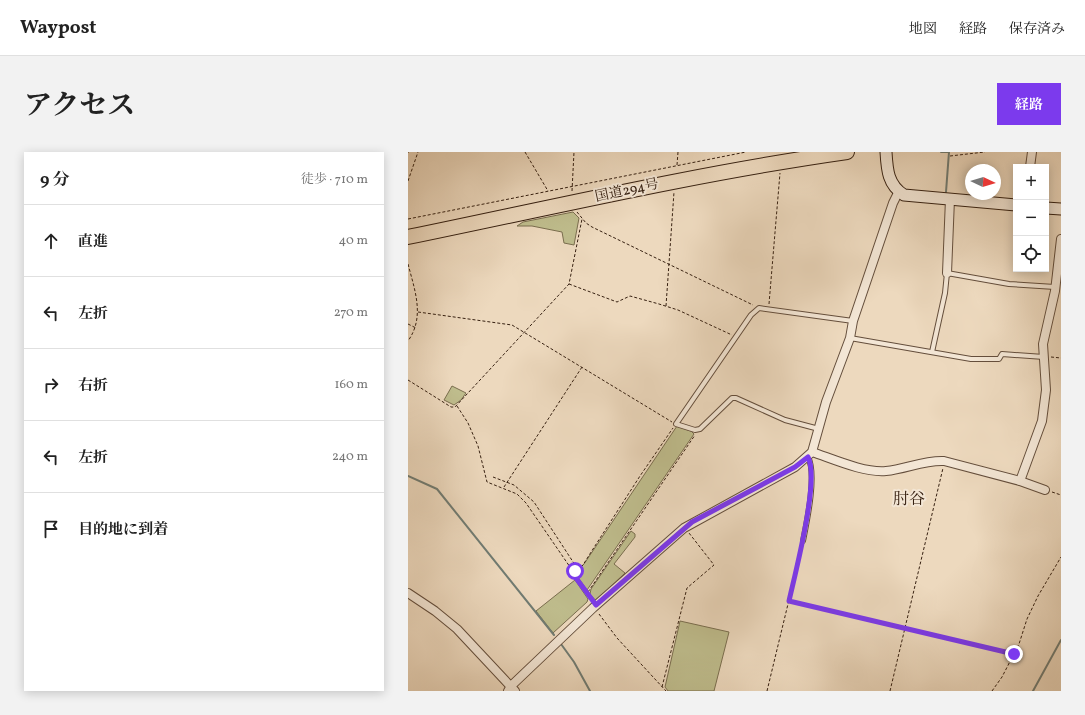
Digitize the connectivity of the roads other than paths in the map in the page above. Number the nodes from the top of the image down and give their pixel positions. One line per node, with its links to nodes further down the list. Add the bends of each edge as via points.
1 (847, 152): 4 (highway, 国道294号)
2 (886, 152): 6 (street, via 889,180)
3 (1032, 152): 5 (street)
4 (780, 157): 7 (highway, 国道294号)
5 (1030, 164)
6 (899, 191): 8 (street, via 910,196); 17 (street)
7 (573, 194): 12 (highway, 国道294号); 13 (highway, 国道294号)
8 (950, 199): 9 (street); 15 (street)
9 (1013, 205)
10 (1049, 208): 11 (street)
11 (1061, 209)
12 (408, 228)
13 (408, 237)
14 (1061, 239): 16 (street)
15 (946, 273): 16 (lane, via 1010,284); 19 (lane, via 945,293)
16 (1055, 287): 20 (street, via 1043,344)
17 (853, 321): 18 (street); 21 (lane, via 759,308 751,315 676,424 700,429 732,398 736,398 785,420)
18 (850, 338): 19 (lane); 21 (street, via 826,402)
19 (932, 352): 20 (lane, via 971,358 999,359 1002,354)
20 (1044, 357): 23 (street, via 1046,390 1042,421)
21 (819, 429): 22 (street)
22 (810, 454): 23 (street, via 879,471 944,461); 25 (lane, via 811,484); 27 (street, via 795,467 684,528 595,606)
23 (1020, 481): 24 (street)
24 (1045, 490)
25 (803, 541)
26 (408, 593): 27 (street, via 457,629)
27 (511, 689)

